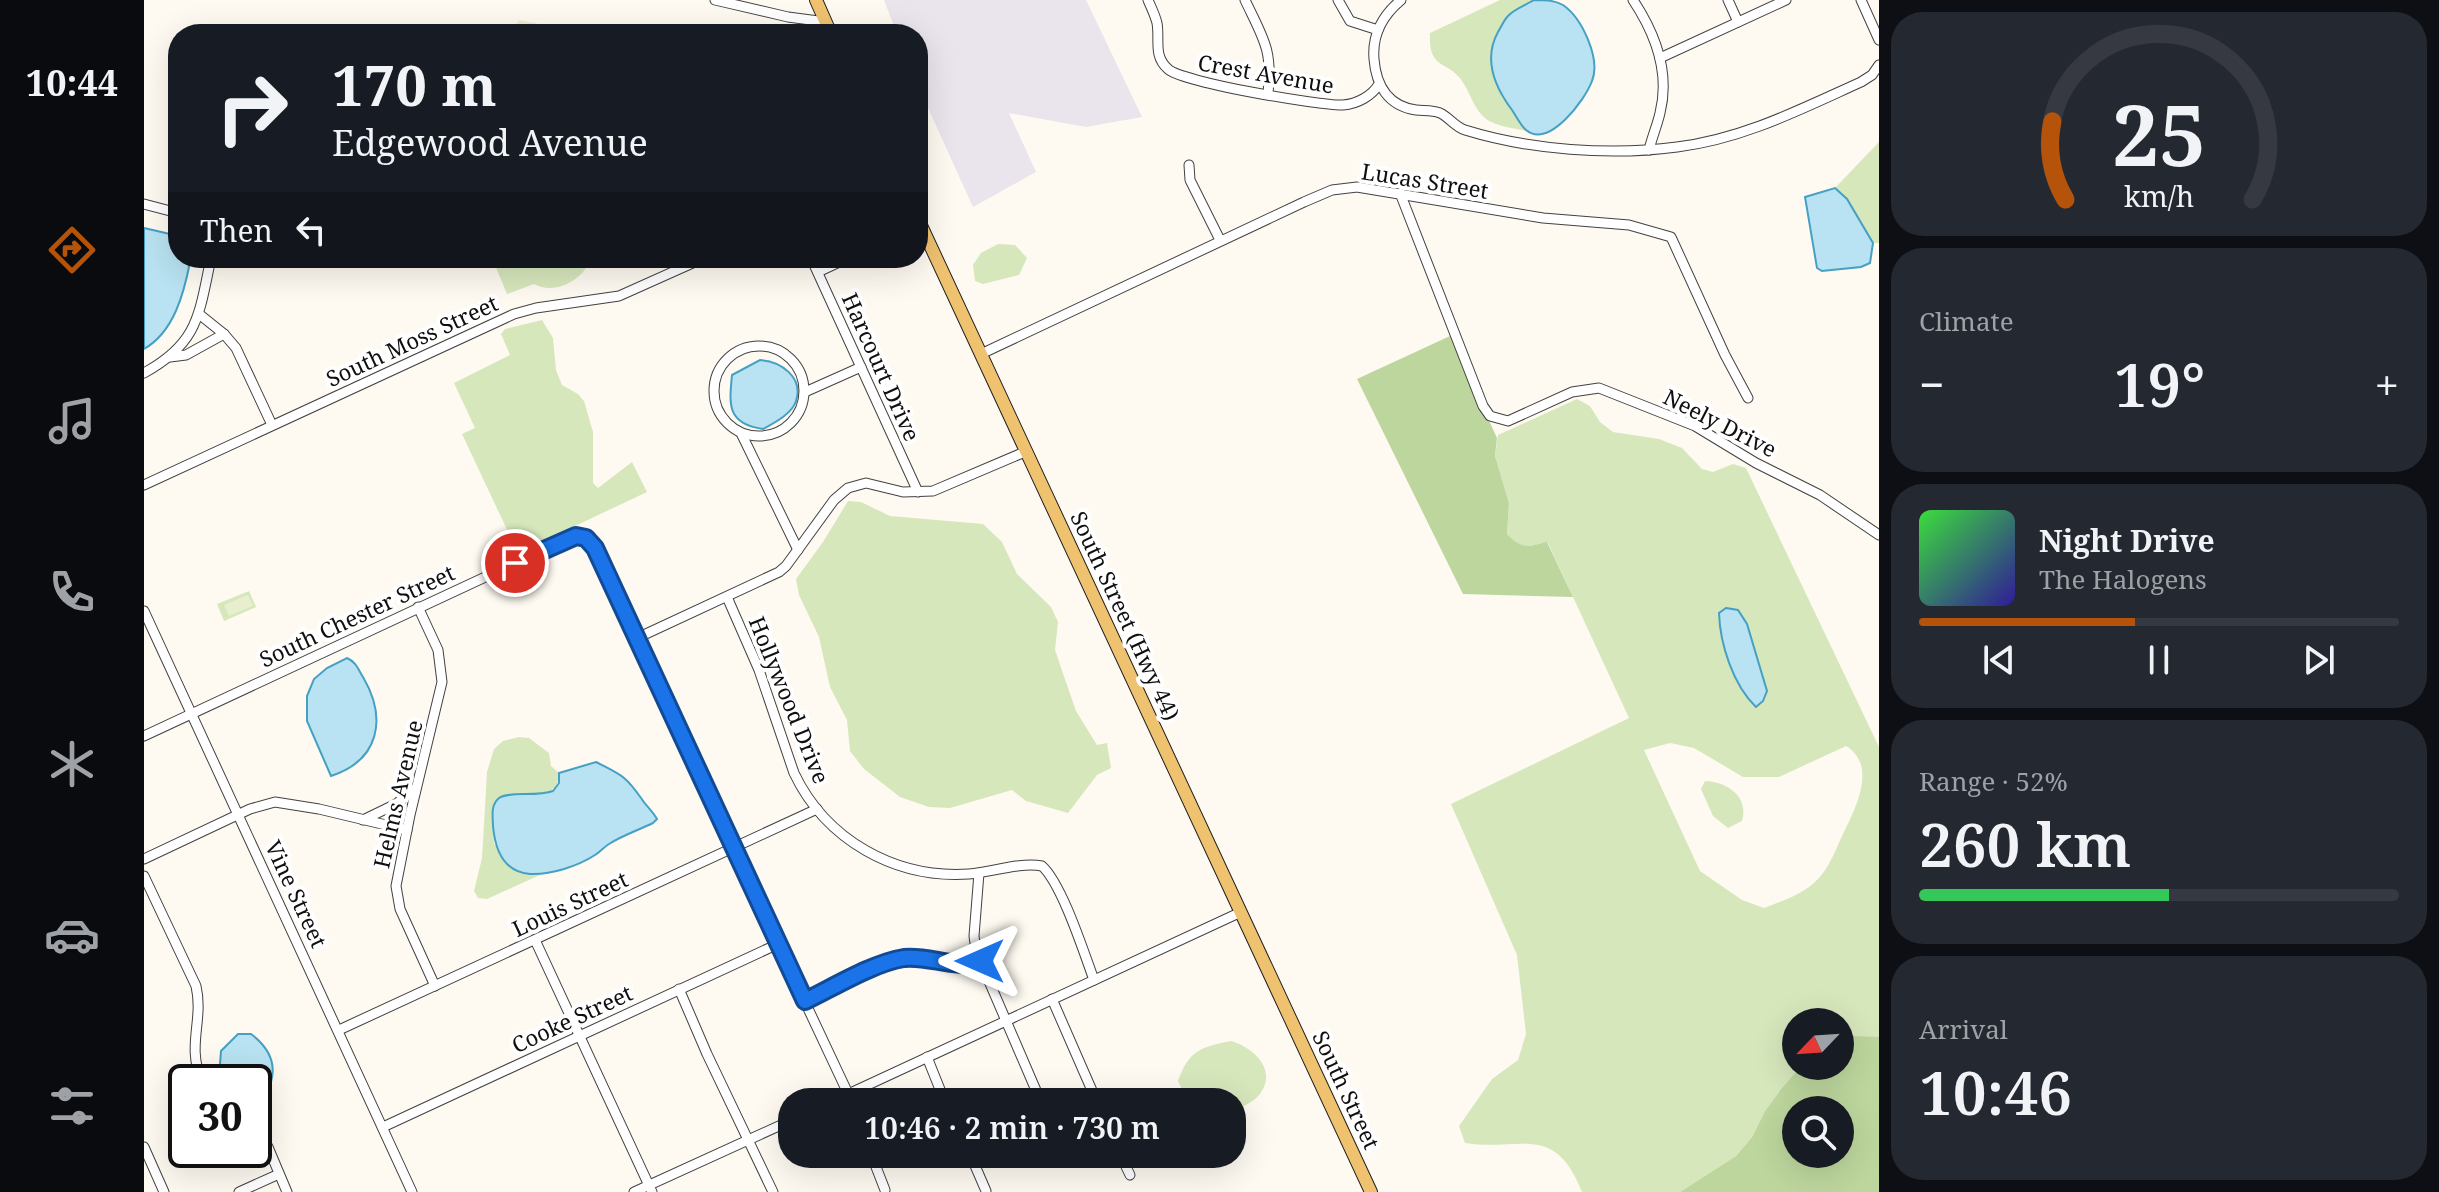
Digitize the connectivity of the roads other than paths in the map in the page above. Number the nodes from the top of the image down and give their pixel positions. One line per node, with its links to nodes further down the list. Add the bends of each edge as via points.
1 (715, 0): 12 (street)
2 (816, 0): 13 (main road)
3 (1148, 0): 19 (street, Crest Avenue, via 1160,60 1173,73)
4 (1245, 0): 19 (street, via 1270,61)
5 (1338, 0): 14 (street, via 1350,21)
6 (1401, 0): 14 (street)
7 (1633, 0): 16 (street)
8 (1728, 0): 11 (street)
9 (1786, 0): 11 (street)
10 (1861, 0): 15 (street)
11 (1738, 22): 16 (street)
12 (814, 24)
13 (827, 24)
14 (1378, 30): 18 (street, via 1373,51)
15 (1879, 40)
16 (1660, 58): 20 (street, via 1662,104)
17 (1879, 65): 20 (street, via 1861,82 1749,131)
18 (1379, 84): 19 (street, Crest Avenue, via 1345,105); 20 (street, via 1395,103 1438,113 1465,130 1557,148)
19 (1268, 93)
20 (1649, 150)
21 (1189, 165): 25 (street, via 1190,180)
22 (1400, 193): 25 (street, Lucas Street, via 1357,187 1332,190); 39 (street, Lucas Street, via 1543,218 1629,225 1671,237); 45 (street, Neely Drive, via 1490,416 1508,421 1572,392 1599,388 1695,426 1820,495)
23 (144, 204): 24 (street)
24 (168, 210)
25 (1220, 240): 34 (street, Lucas Street)
26 (928, 242): 34 (main road, South Street (Hwy 44))
27 (209, 268): 32 (street)
28 (682, 268): 40 (street, South Moss Street, via 619,296 514,314)
29 (816, 268): 31 (street, Harcourt Drive)
30 (827, 268): 31 (street)
31 (818, 272): 36 (street, Harcourt Drive)
32 (199, 314): 33 (street); 35 (street)
33 (224, 334): 35 (street, via 186,355); 40 (street, via 241,357)
34 (981, 354): 42 (main road, South Street (Hwy 44))
35 (170, 357): 37 (street)
36 (861, 367): 38 (street); 44 (street, Harcourt Drive)
37 (144, 373)
38 (805, 392): 41 (street, via 798,414 784,427 765,435); 41 (street, via 798,367 780,350 753,346 731,356 719,370 713,395 722,418)
39 (1748, 398)
40 (272, 425): 43 (street, South Moss Street)
41 (741, 433): 46 (street)
42 (1027, 451): 44 (street, via 943,488); 62 (main road, South Street (Hwy 44))
43 (144, 485)
44 (918, 492): 46 (street, via 866,483 848,488)
45 (1879, 535)
46 (798, 550): 47 (street, via 779,572)
47 (727, 597): 50 (street); 54 (street, Hollywood Drive, via 789,760)
48 (418, 607): 50 (street, South Chester Street, via 576,536 595,548); 51 (street, South Chester Street); 53 (street, Helms Avenue, via 438,650 442,682)
49 (144, 611): 51 (street, Vine Street)
50 (635, 639): 58 (street)
51 (191, 713): 52 (street, South Chester Street); 55 (street, Vine Street)
52 (144, 736)
53 (416, 789): 56 (street); 57 (street, Helms Avenue)
54 (817, 809): 58 (street, Louis Street); 60 (street, Hollywood Drive, via 851,843 882,858 929,873)
55 (238, 814): 56 (street, via 285,802); 59 (street); 73 (street, Vine Street)
56 (363, 820): 57 (street)
57 (407, 830): 67 (street, Helms Avenue, via 397,902)
58 (733, 849): 63 (street, Louis Street); 64 (street)
59 (144, 859)
60 (979, 873): 65 (street, via 974,936); 66 (street, Hollywood Drive, via 1042,866)
61 (144, 876): 76 (street, via 196,986)
62 (1241, 912): 66 (street); 71 (main road, South Street (Hwy 44))
63 (535, 940): 67 (street, Louis Street); 74 (street)
64 (778, 944): 68 (street, Cooke Street); 70 (street)
65 (980, 961): 70 (street, via 901,959); 72 (street)
66 (1094, 980): 69 (street)
67 (435, 986): 73 (street, Louis Street)
68 (679, 989): 74 (street, Cooke Street); 84 (street)
69 (1052, 999): 72 (street); 81 (street)
70 (805, 1001): 77 (street)
71 (1284, 1005): 101 (main road, South Street)
72 (1006, 1021): 75 (street); 80 (street)
73 (339, 1030): 83 (street, Vine Street)
74 (579, 1035): 83 (street, Cooke Street); 92 (street)
75 (927, 1057): 78 (street); 79 (street)
76 (198, 1064)
77 (846, 1088)
78 (870, 1088)
79 (939, 1088)
80 (1035, 1088)
81 (1091, 1088)
82 (778, 1126): 84 (street)
83 (383, 1127): 98 (street, Vine Street)
84 (747, 1140): 92 (street); 100 (street)
85 (144, 1147): 95 (street)
86 (272, 1157): 90 (street)
87 (876, 1168): 93 (street)
88 (976, 1168): 94 (street)
89 (1127, 1168): 91 (street)
90 (279, 1174): 96 (street); 97 (street)
91 (1130, 1175)
92 (651, 1189): 99 (street)
93 (885, 1190)
94 (986, 1191)
95 (164, 1192)
96 (239, 1192)
97 (287, 1192)
98 (412, 1192)
99 (634, 1192)
100 (773, 1192)
101 (1371, 1192)

